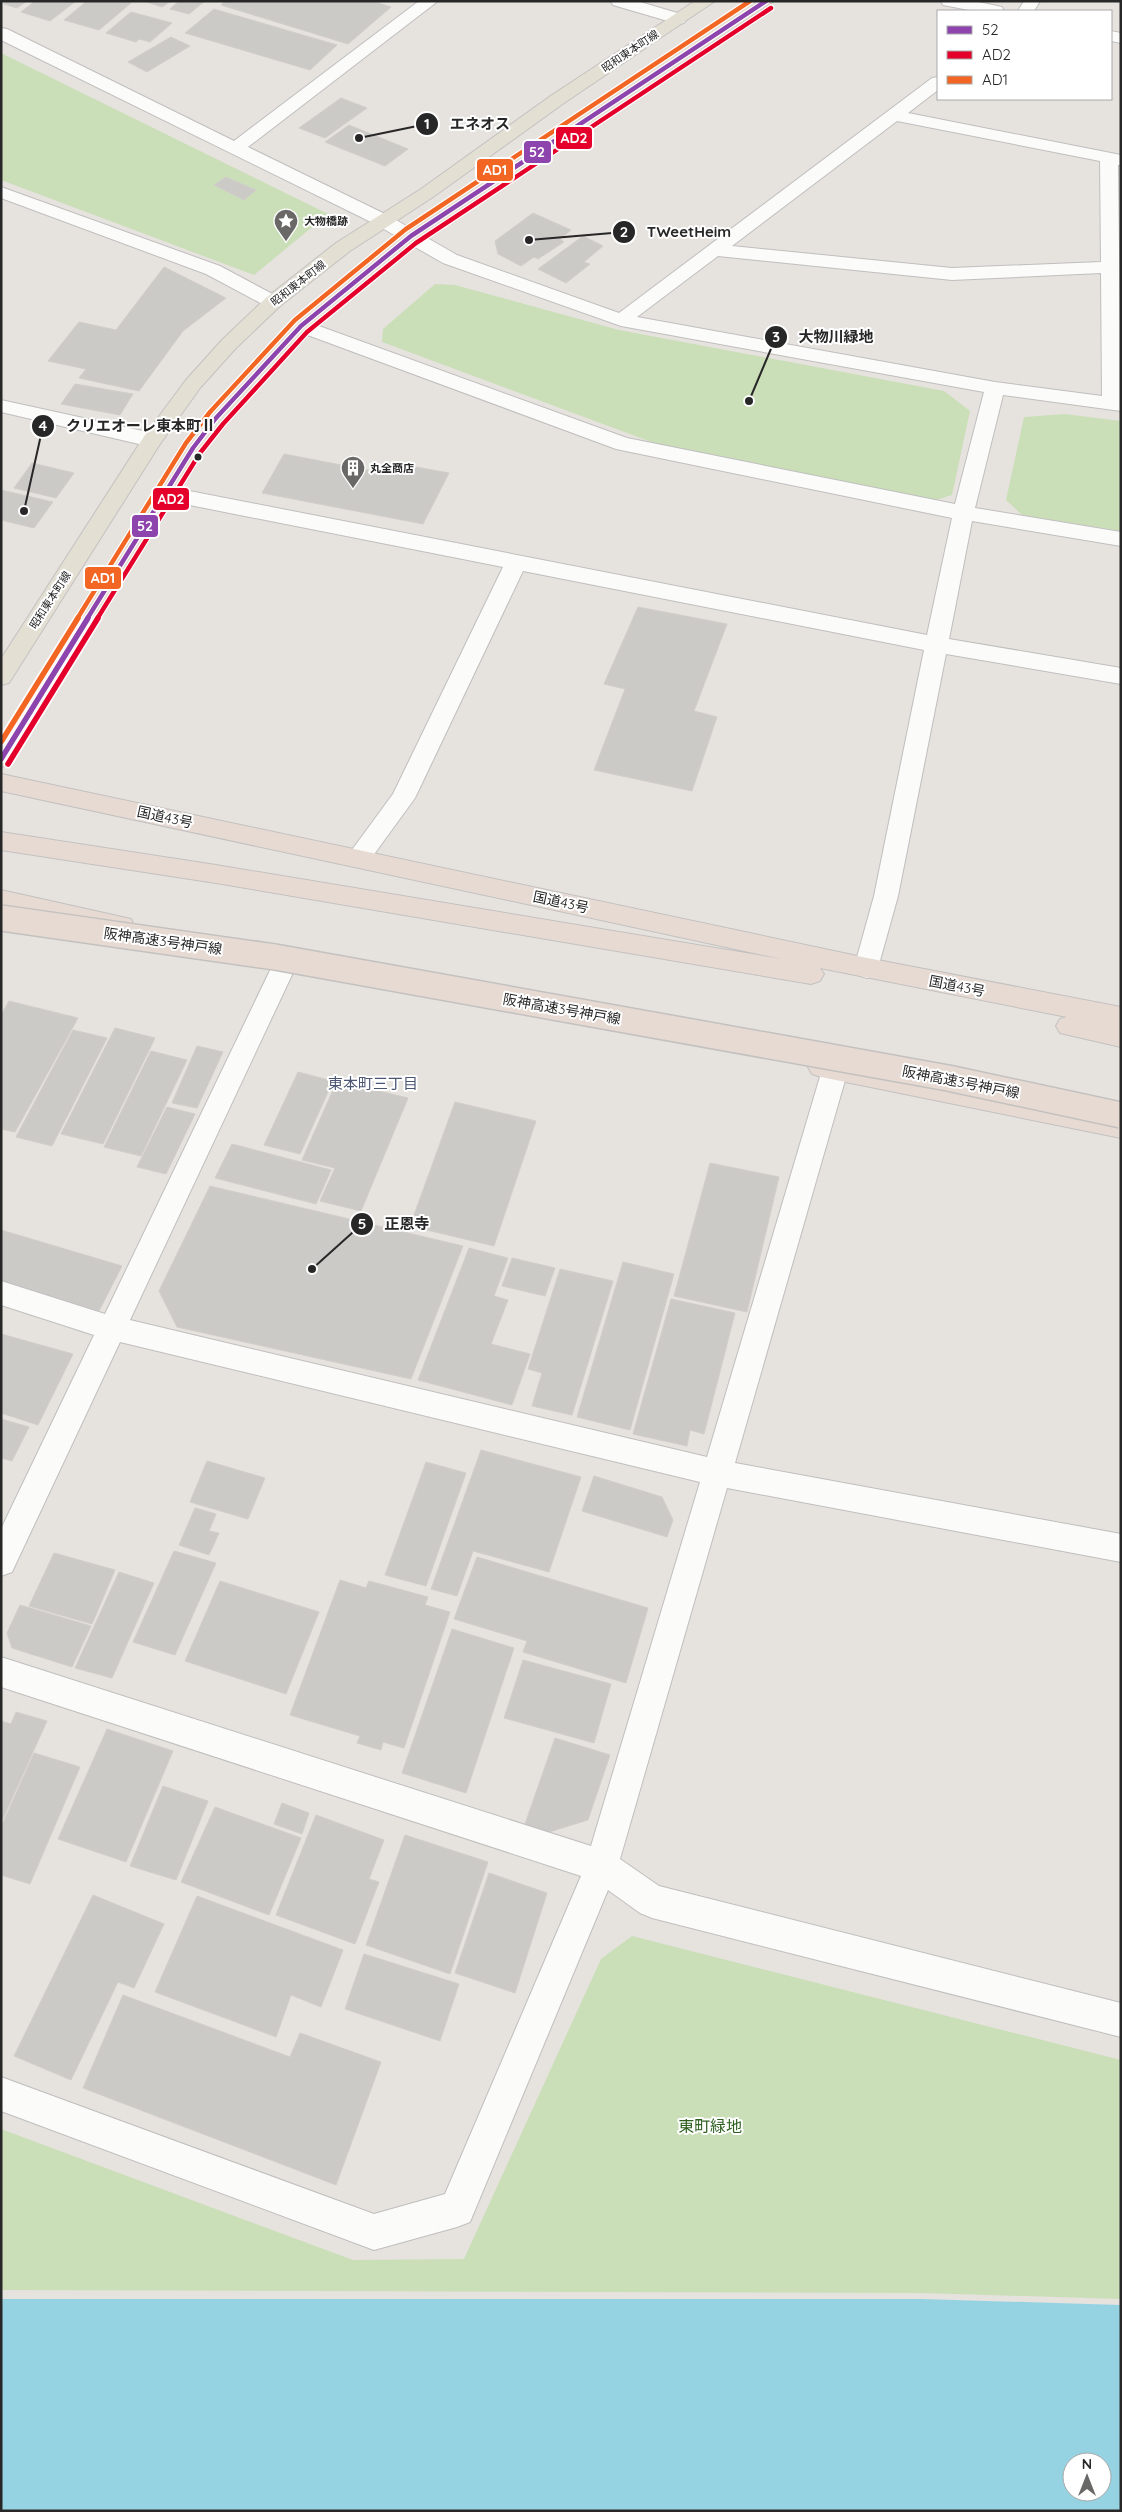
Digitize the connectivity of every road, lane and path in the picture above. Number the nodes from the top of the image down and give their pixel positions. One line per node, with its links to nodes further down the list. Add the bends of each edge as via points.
1 (430, 1): 11 (street)
2 (618, 1): 7 (street)
3 (707, 1): 7 (main road, 昭和東本町線)
4 (766, 1): 15 (main road)
5 (949, 1): 6 (street)
6 (991, 10)
7 (678, 19): 14 (main road, 昭和東本町線, via 558,99 427,193)
8 (1, 33): 11 (street)
9 (937, 83): 10 (street)
10 (894, 115): 12 (street); 16 (street)
11 (237, 147): 14 (street)
12 (1115, 159): 17 (street)
13 (1, 192): 18 (street, via 213,270)
14 (382, 220): 15 (street); 18 (main road, 昭和東本町線)
15 (411, 236): 19 (street, via 450,259); 20 (main road)
16 (716, 250): 17 (street, via 952,274); 19 (street)
17 (1114, 260): 22 (street)
18 (273, 302): 24 (main road, 昭和東本町線, via 228,344 193,384)
19 (621, 320): 21 (street)
20 (301, 326): 25 (main road, via 216,418); 26 (street, via 623,444)
21 (996, 388): 22 (street); 26 (street)
22 (1116, 404)
23 (1, 406): 24 (street)
24 (152, 440): 31 (main road, 昭和東本町線)
25 (164, 493): 28 (street); 32 (main road)
26 (963, 513): 27 (street); 29 (street)
27 (1121, 539)
28 (517, 561): 29 (street); 35 (street, via 403,798)
29 (938, 644): 30 (street); 39 (street, via 886,896)
30 (1121, 676)
31 (1, 677)
32 (1, 759)
33 (1, 782): 35 (highway, 国道43号)
34 (1, 841): 41 (highway, via 874,985)
35 (358, 858): 39 (highway, 国道43号)
36 (1, 899): 38 (highway)
37 (1, 918): 43 (highway, 阪神高速3号神戸線, bridge, via 275,957 948,1078)
38 (286, 962): 42 (highway); 46 (street)
39 (867, 968): 40 (highway, 国道43号)
40 (1121, 1017)
41 (1121, 1037)
42 (835, 1070): 44 (highway); 47 (street)
43 (1121, 1115)
44 (1121, 1127)
45 (1, 1293): 46 (street)
46 (111, 1328): 47 (street); 49 (street)
47 (717, 1473): 48 (street); 51 (street)
48 (1121, 1548)
49 (1, 1562)
50 (1, 1672): 51 (street)
51 (602, 1866): 52 (street, via 652,1901); 53 (street, via 457,2209 374,2232)
52 (1121, 2020)
53 (1, 2094)

